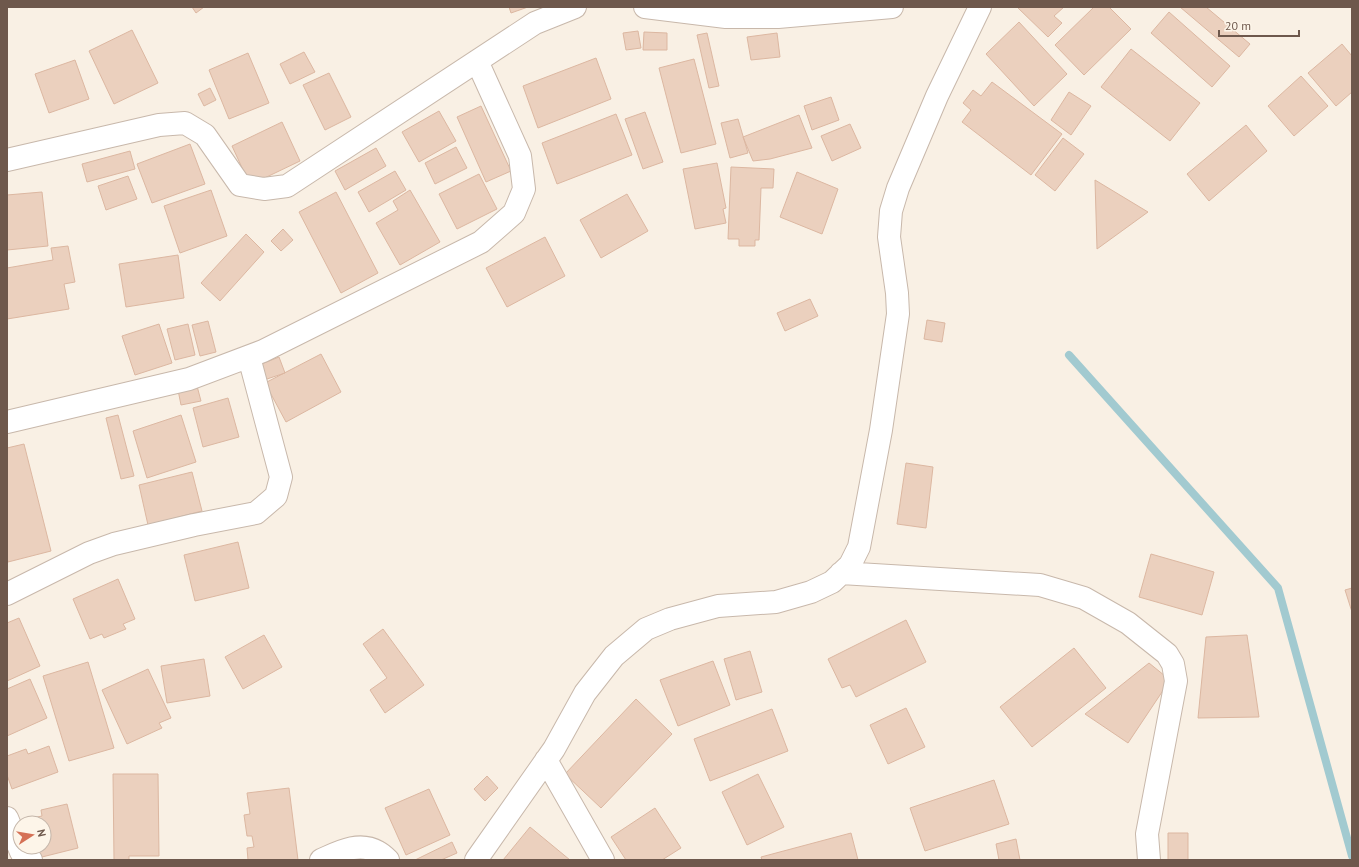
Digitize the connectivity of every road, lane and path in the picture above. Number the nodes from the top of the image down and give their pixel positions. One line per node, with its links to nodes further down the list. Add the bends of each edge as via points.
1 (575, 7): 6 (street, via 535,23)
2 (645, 7): 5 (street, via 726,17)
3 (892, 7): 5 (street)
4 (980, 7): 10 (street, via 937,96 898,188 891,212 889,237 898,314 881,430 859,547 850,565)
5 (770, 12)
6 (477, 61): 7 (street, via 287,186 264,189 240,185 205,135 185,123 159,125); 8 (street, via 520,156 524,189 514,213 481,242)
7 (7, 160)
8 (249, 357): 9 (street, via 190,379); 11 (street, via 281,477 276,496 256,513 114,544 89,553)
9 (7, 422)
10 (841, 573): 12 (street, via 832,582 811,592 776,602 718,606 670,619 646,629 614,656 585,693); 19 (street, via 1040,585 1084,598 1128,623 1167,654 1173,664 1176,681 1147,834)
11 (7, 594)
12 (546, 760): 17 (street); 18 (street)
13 (7, 818): 14 (street, via 21,852)
14 (31, 860)
15 (321, 860): 16 (street, via 345,849 361,847 378,852)
16 (388, 860)
17 (476, 860)
18 (603, 860)
19 (1149, 860)

